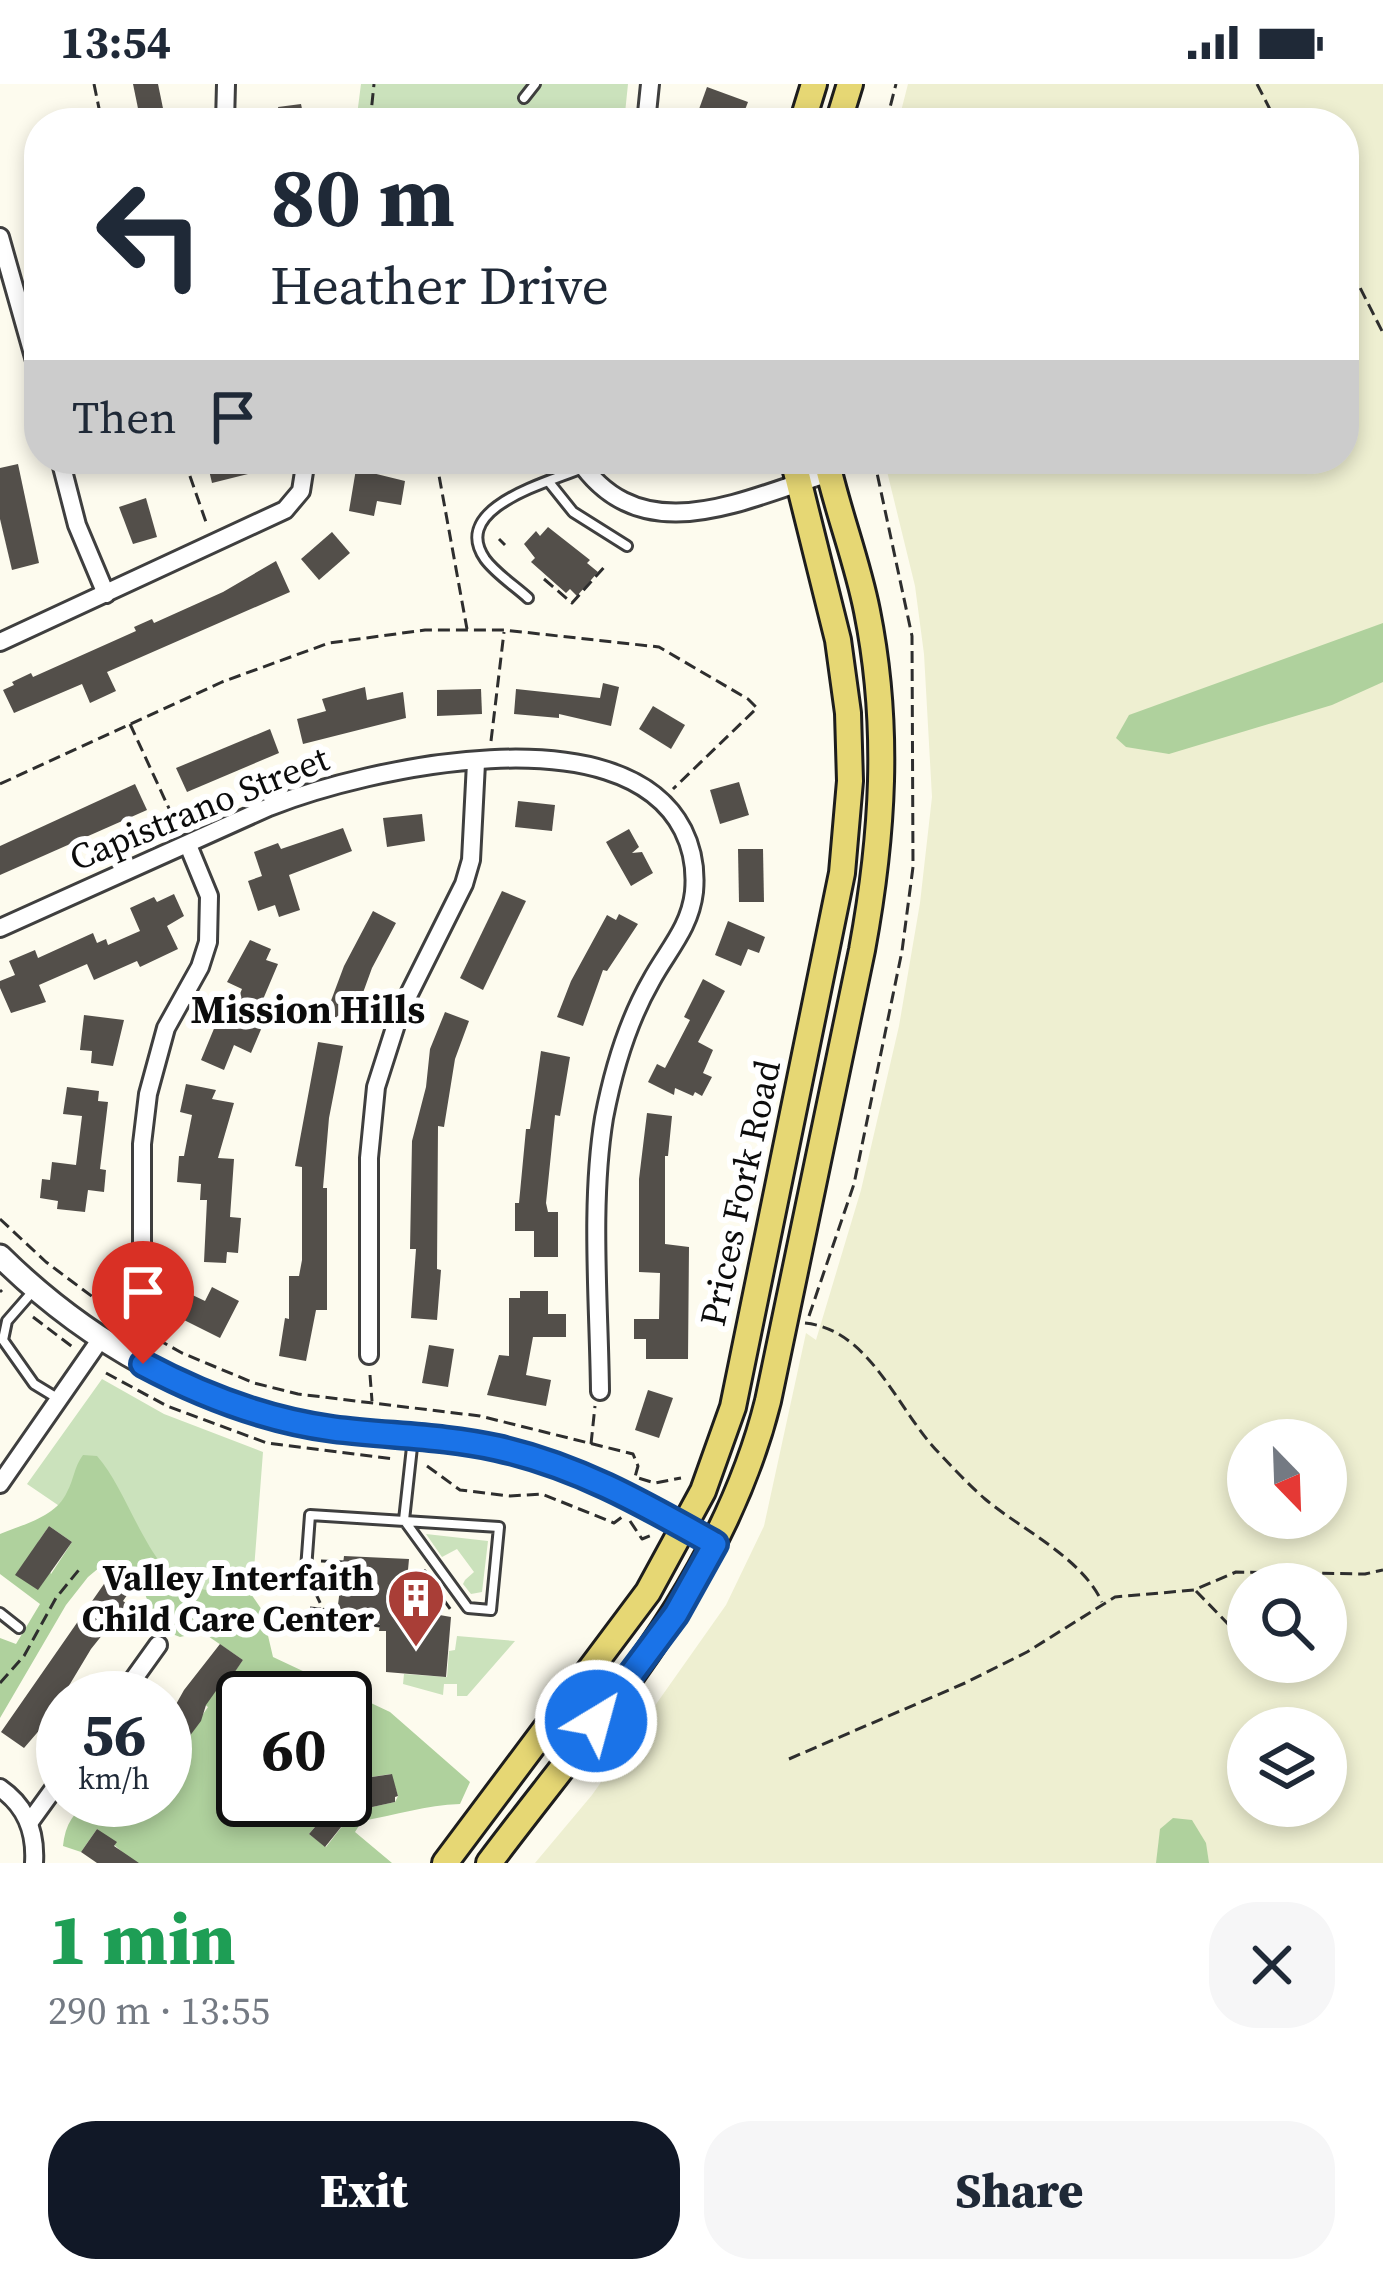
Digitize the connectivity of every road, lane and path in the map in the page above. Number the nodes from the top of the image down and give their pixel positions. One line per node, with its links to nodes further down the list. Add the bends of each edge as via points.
1 (535, 84): 2 (lane)
2 (524, 98)
3 (0, 237): 5 (street)
4 (1359, 286): 6 (path)
5 (24, 322)
6 (1383, 334)
7 (64, 474): 23 (street)
8 (189, 474): 17 (path)
9 (304, 474): 23 (street, via 284,510)
10 (439, 474): 25 (path)
11 (562, 474): 16 (lane)
12 (592, 474): 13 (street, via 614,496 660,514 701,511)
13 (789, 474)
14 (797, 474): 59 (main road, Prices Fork Road, via 844,676 844,855 733,1407)
15 (830, 474): 44 (main road, Prices Fork Road, via 875,655 882,800 866,932)
16 (549, 482): 20 (lane, via 573,512); 24 (lane, via 492,507 481,524 484,557)
17 (210, 533)
18 (499, 539): 19 (path)
19 (505, 545)
20 (627, 546)
21 (606, 565): 22 (path, via 572,603)
22 (544, 580)
23 (106, 594): 27 (street)
24 (528, 598)
25 (466, 628): 26 (path); 28 (path, via 329,644)
26 (504, 630): 29 (path); 32 (path, via 659,647 757,708)
27 (0, 642)
28 (130, 724): 31 (path); 33 (path)
29 (490, 744)
30 (476, 763): 32 (street, Capistrano Street, via 590,766); 33 (street, Capistrano Street, via 340,782); 47 (street, via 464,884 400,1012 376,1087)
31 (0, 784)
32 (662, 798): 49 (street, via 692,854 694,897 632,1020 604,1122)
33 (188, 845): 34 (street, Capistrano Street); 37 (street, via 210,922 148,1094)
34 (0, 928)
35 (0, 1220): 40 (path)
36 (0, 1256): 38 (street)
37 (142, 1266)
38 (35, 1289): 45 (street); 50 (lane, via 3,1340 34,1384)
39 (133, 1292): 43 (path)
40 (100, 1303): 41 (path); 43 (path)
41 (95, 1310)
42 (33, 1317): 46 (path)
43 (125, 1321): 51 (path, via 254,1383)
44 (785, 1322): 61 (main road, Prices Fork Road, via 754,1453); 69 (path, via 827,1326 848,1338 956,1472 1088,1578)
45 (103, 1337): 50 (street); 53 (street, via 171,1379 243,1408 338,1429)
46 (69, 1345)
47 (369, 1355)
48 (370, 1379): 51 (path)
49 (600, 1391)
50 (59, 1399): 57 (street)
51 (372, 1403): 54 (path, via 480,1416)
52 (593, 1413): 54 (path)
53 (414, 1434): 58 (lane); 59 (street, via 565,1468)
54 (591, 1446): 56 (path, via 633,1454 635,1477)
55 (427, 1466): 60 (path, via 460,1490 542,1494 614,1523 627,1519 642,1539)
56 (682, 1481)
57 (0, 1484)
58 (404, 1520): 58 (lane, via 468,1608 491,1610 500,1527); 67 (lane, via 310,1515)
59 (685, 1527): 61 (street); 87 (main road, Prices Fork Road, via 648,1592)
60 (655, 1534)
61 (715, 1544): 88 (main road, Prices Fork Road, via 676,1614)
62 (334, 1562): 63 (path)
63 (344, 1562)
64 (82, 1567): 81 (path)
65 (1383, 1570): 68 (path, via 1236,1572)
66 (424, 1571): 73 (path, via 410,1586 412,1605 433,1608 442,1599)
67 (310, 1586): 71 (path)
68 (1194, 1590): 69 (path); 76 (path)
69 (1102, 1603): 82 (path, via 1027,1652)
70 (310, 1609): 71 (path)
71 (323, 1609): 74 (path)
72 (0, 1613): 78 (lane)
73 (454, 1614)
74 (337, 1618)
75 (356, 1622): 77 (path)
76 (1227, 1623)
77 (380, 1626)
78 (19, 1628)
79 (158, 1645): 80 (street)
80 (139, 1671)
81 (0, 1683)
82 (790, 1759)
83 (0, 1788): 85 (street)
84 (36, 1813): 85 (street)
85 (29, 1823): 86 (street)
86 (34, 1863)
87 (446, 1863)
88 (488, 1863)

